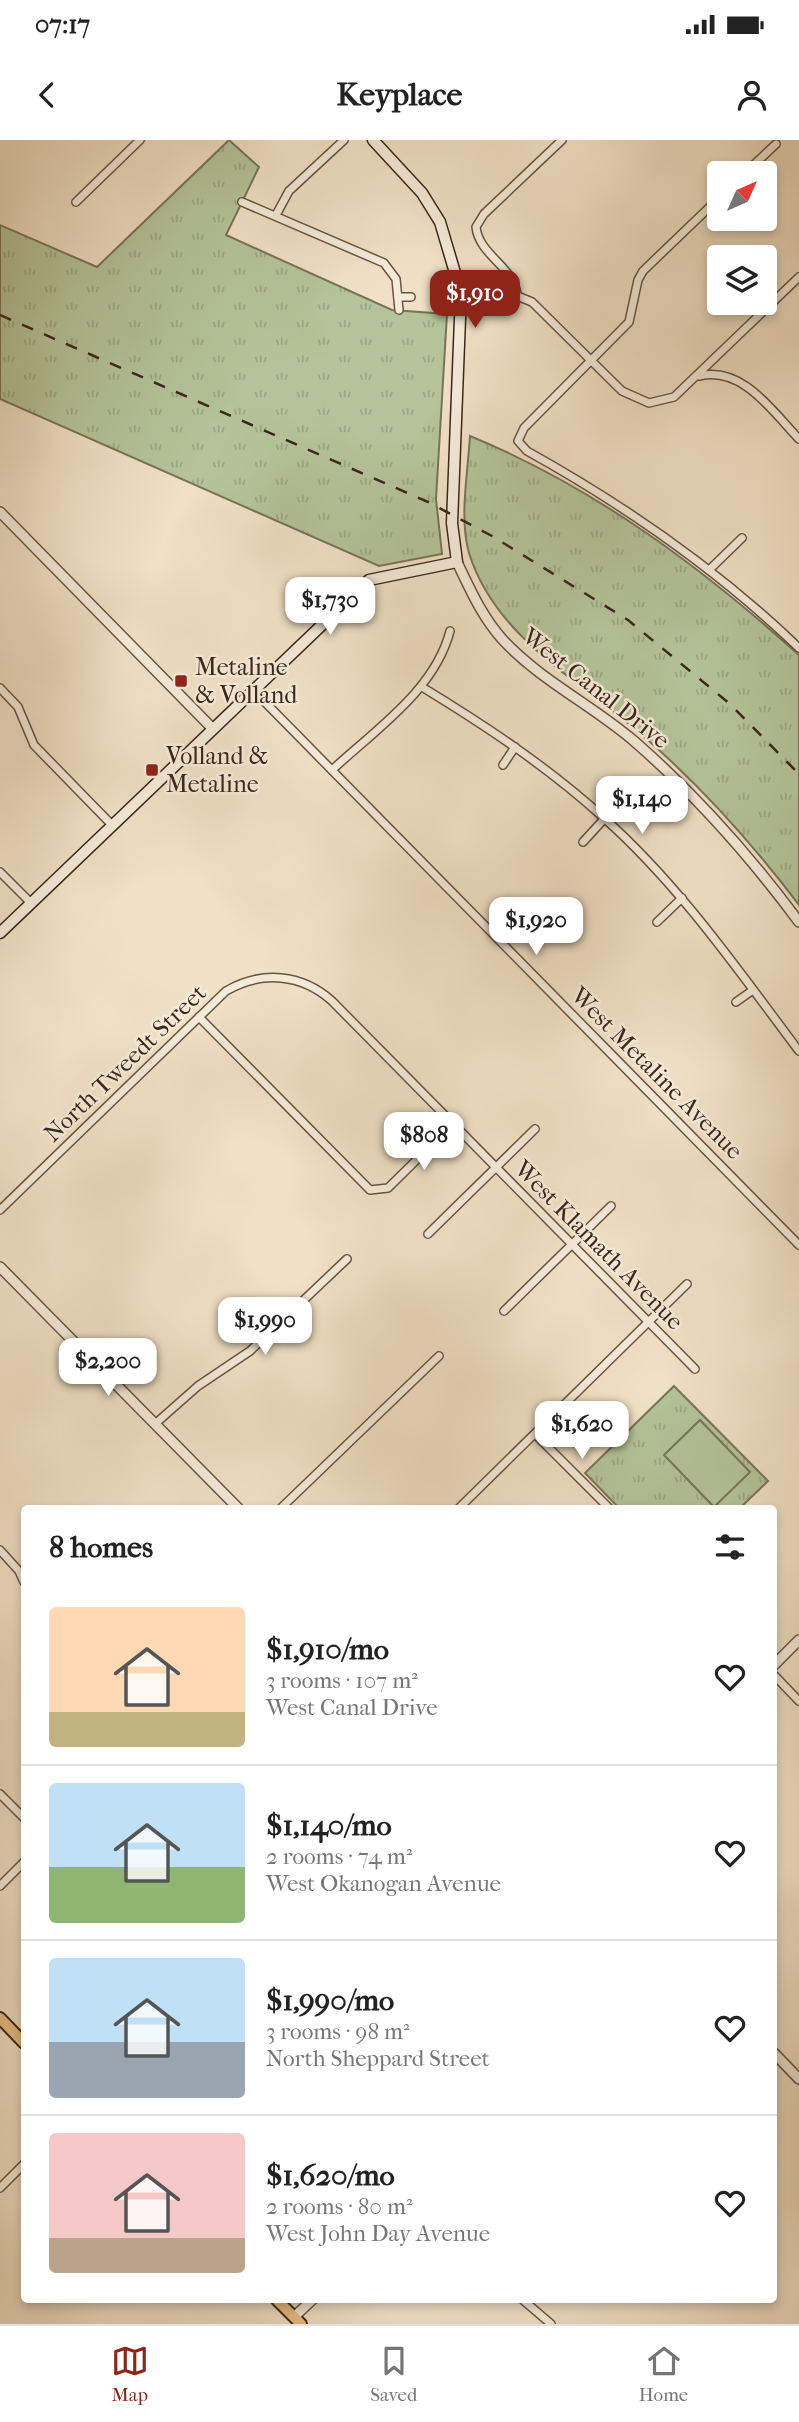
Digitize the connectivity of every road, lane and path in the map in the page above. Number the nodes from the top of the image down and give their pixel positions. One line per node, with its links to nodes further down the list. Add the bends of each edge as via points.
1 (140, 140): 7 (street)
2 (344, 140): 10 (street, via 289,191)
3 (373, 140): 12 (main road, West Canal Drive, via 422,193 440,222)
4 (562, 140): 13 (street, via 476,227 481,242 512,278)
5 (776, 144): 6 (street)
6 (758, 161)
7 (76, 202)
8 (242, 202): 10 (street)
9 (707, 210): 17 (street, via 643,271 629,322)
10 (276, 215): 14 (street, via 390,267)
11 (799, 277): 18 (street)
12 (461, 292): 13 (street); 22 (main road, West Canal Drive, via 452,523)
13 (517, 295): 17 (street, via 540,309)
14 (398, 297): 15 (street); 16 (street)
15 (411, 297)
16 (398, 310)
17 (590, 361): 18 (street, via 622,391 649,404 674,397); 23 (street, via 524,428 518,441 527,451 612,500)
18 (699, 376): 19 (street, via 721,373 740,382)
19 (799, 439)
20 (0, 512): 29 (street)
21 (742, 538): 23 (street)
22 (457, 562): 28 (main road, via 369,580); 40 (street, West Canal Drive, via 477,604 502,639 530,666 583,701 657,762 730,836)
23 (709, 570): 25 (street)
24 (450, 631): 26 (street)
25 (799, 648)
26 (422, 687): 30 (street); 32 (street)
27 (0, 688): 34 (street, via 18,707 34,746)
28 (253, 689): 29 (main road); 32 (street, West Metaline Avenue)
29 (212, 728): 34 (main road)
30 (515, 747): 31 (street); 33 (street)
31 (503, 765)
32 (332, 770): 54 (street, West Metaline Avenue)
33 (605, 818): 35 (street); 37 (street)
34 (112, 824): 38 (main road)
35 (583, 842)
36 (0, 872): 38 (street)
37 (682, 898): 39 (street); 43 (street)
38 (31, 903): 41 (main road)
39 (657, 922)
40 (799, 922)
41 (0, 933)
42 (293, 978): 45 (street, North Tweedt Street, via 267,978 235,986); 47 (street, West Klamath Avenue, via 326,996)
43 (753, 990): 44 (street); 46 (street)
44 (736, 1002)
45 (199, 1017): 47 (street, via 367,1188 378,1192 388,1188); 51 (street, North Tweedt Street)
46 (799, 1051)
47 (453, 1124): 49 (street, West Klamath Avenue)
48 (535, 1129): 49 (street)
49 (496, 1167): 52 (street); 53 (street, West Klamath Avenue)
50 (611, 1206): 53 (street)
51 (0, 1210)
52 (428, 1234)
53 (571, 1245): 58 (street); 59 (street, West Klamath Avenue)
54 (799, 1245)
55 (347, 1259): 62 (street, via 250,1352 198,1386)
56 (0, 1267): 62 (street)
57 (687, 1284): 59 (street)
58 (504, 1311)
59 (649, 1322): 61 (street, West Klamath Avenue); 63 (street)
60 (439, 1356): 65 (street)
61 (695, 1369)
62 (155, 1424): 64 (street)
63 (535, 1434): 66 (street); 67 (street)
64 (235, 1505)
65 (284, 1505)
66 (462, 1505)
67 (606, 1505)
68 (0, 1550): 69 (street)
69 (21, 1575)
70 (799, 1640): 71 (street)
71 (777, 1662)
72 (777, 1678): 73 (street)
73 (799, 1701)
74 (0, 1794): 75 (street)
75 (21, 1815)
76 (21, 1865): 77 (street)
77 (0, 1886)
78 (0, 2018): 79 (main road)
79 (21, 2040)
80 (777, 2056): 81 (street)
81 (799, 2079)
82 (21, 2167): 83 (street)
83 (0, 2188)
84 (279, 2303): 87 (main road)
85 (310, 2303): 87 (street)
86 (526, 2303): 88 (street)
87 (295, 2322)
88 (551, 2324)

